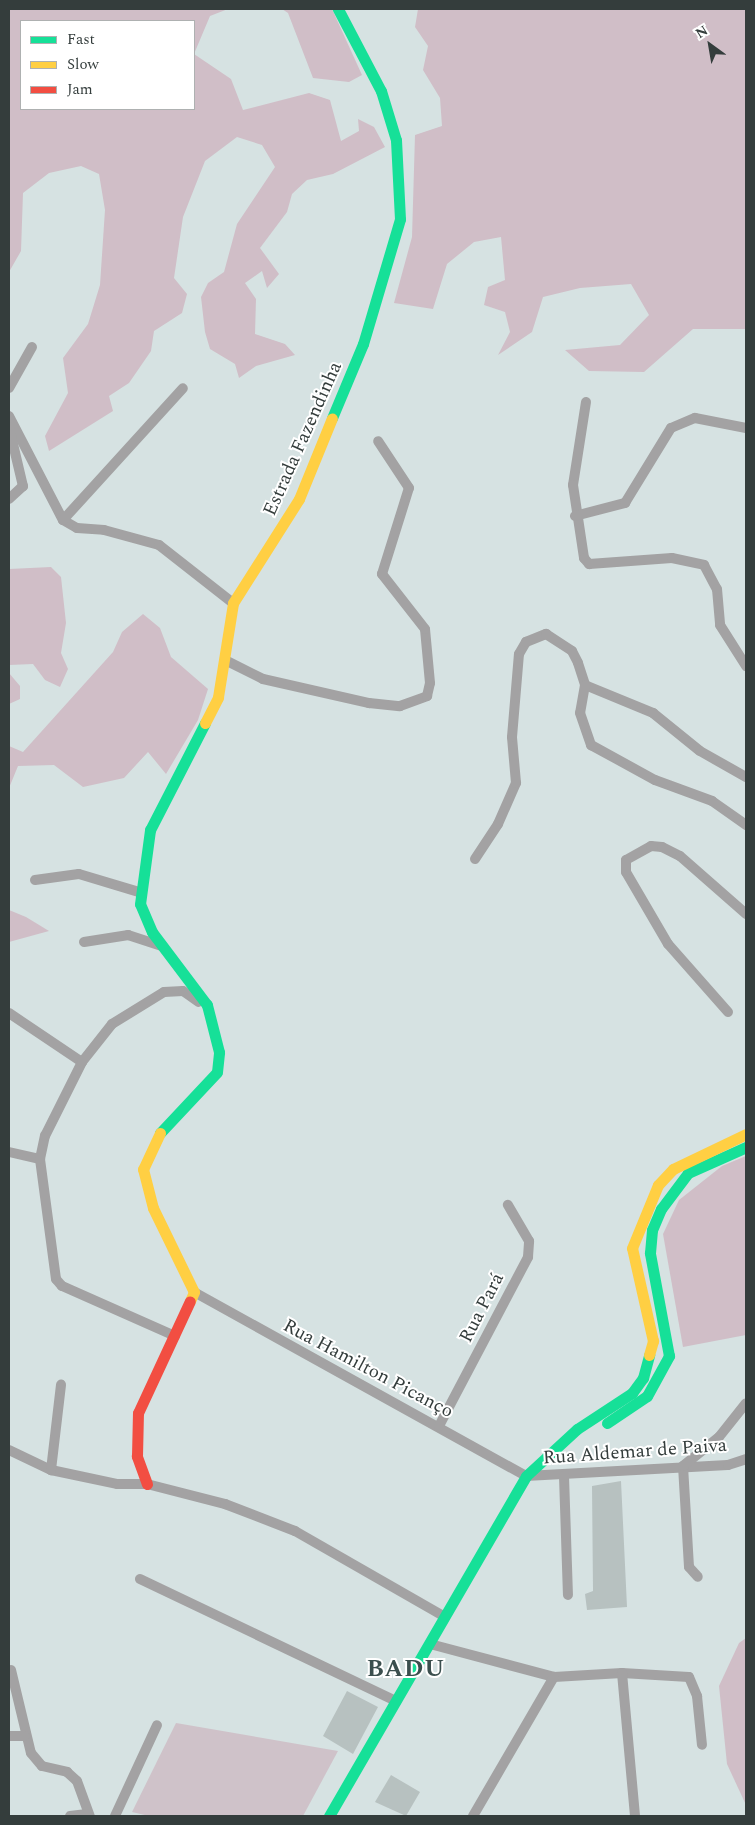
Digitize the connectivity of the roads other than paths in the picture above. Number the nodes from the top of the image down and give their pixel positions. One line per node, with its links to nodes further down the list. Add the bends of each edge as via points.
1 (338, 9): 13 (street, Estrada Fazendinha, via 381,91 396,140 400,219 363,344 299,499)
2 (32, 346): 3 (street)
3 (9, 388)
4 (183, 388): 12 (street)
5 (586, 402): 11 (street, via 577,441)
6 (9, 416): 12 (street)
7 (9, 426): 10 (street, via 23,486)
8 (746, 428): 11 (street, via 695,418 671,428 625,503)
9 (378, 441): 14 (street, via 409,488 382,574 425,630 430,683 427,696 400,706 369,703 263,679)
10 (9, 499)
11 (575, 516): 15 (street, via 579,546 589,564 672,558 704,565 717,588 720,625)
12 (63, 520): 13 (street, via 78,528 104,530 159,545)
13 (233, 603): 14 (street, Estrada Fazendinha)
14 (225, 660): 21 (street, Estrada Fazendinha, via 218,696 150,830)
15 (746, 666)
16 (585, 685): 17 (street, via 653,713 700,751); 18 (street, via 580,714 591,745 654,780 712,801); 19 (street, via 572,651 558,639 546,634 526,642 519,654 515,684 512,737 516,784 498,824)
17 (746, 777)
18 (746, 825)
19 (475, 859)
20 (34, 880): 21 (street, via 79,874)
21 (139, 892): 24 (street)
22 (746, 914): 25 (street, via 680,856 662,847 651,846 626,860 626,872 668,944)
23 (84, 942): 24 (street, via 128,935)
24 (159, 945): 27 (street, via 207,1005)
25 (728, 1012)
26 (9, 1014): 28 (street)
27 (218, 1052): 28 (street, via 200,1003 184,991 164,992 144,1001 112,1024); 34 (street, via 217,1072 157,1137 143,1168 153,1208)
28 (82, 1062): 32 (street, via 45,1136)
29 (746, 1134): 39 (street, via 673,1169 658,1185 632,1248 653,1341 643,1378 632,1393 576,1429)
30 (746, 1148): 39 (street, via 688,1173 670,1190 652,1230 654,1277 670,1345 660,1379 630,1409 582,1438)
31 (9, 1152): 32 (street)
32 (40, 1159): 35 (street, via 56,1279 62,1286)
33 (508, 1205): 38 (street, Rua Pará, via 530,1241 528,1257)
34 (194, 1292): 35 (street); 38 (street, Rua Hamilton Picanço, via 295,1352)
35 (176, 1336): 46 (street, via 138,1413 136,1456)
36 (61, 1385): 43 (street)
37 (746, 1403): 42 (street, via 719,1437)
38 (439, 1426): 44 (street, Rua Hamilton Picanço)
39 (564, 1443): 44 (street)
40 (9, 1450): 43 (street)
41 (746, 1459): 42 (street, Rua Aldemar de Paiva, via 728,1465)
42 (683, 1466): 45 (street, Rua Aldemar de Paiva); 47 (street, via 689,1567)
43 (51, 1470): 46 (street, via 117,1484)
44 (526, 1476): 45 (street, Rua Aldemar de Paiva); 50 (street)
45 (564, 1476): 49 (street)
46 (147, 1484): 50 (street, via 225,1504 295,1531)
47 (698, 1577)
48 (140, 1579): 55 (street)
49 (568, 1595)
50 (445, 1617): 51 (street)
51 (430, 1644): 54 (street); 55 (street)
52 (12, 1670): 58 (street)
53 (622, 1673): 54 (street); 59 (street, via 689,1678 697,1696); 65 (street)
54 (554, 1677): 64 (street)
55 (396, 1701): 63 (street)
56 (157, 1726): 62 (street)
57 (9, 1736): 58 (street)
58 (25, 1736): 60 (street, via 36,1761 67,1772 76,1781)
59 (702, 1745)
60 (89, 1815): 61 (street)
61 (70, 1816)
62 (115, 1816)
63 (329, 1816)
64 (472, 1816)
65 (635, 1816)

